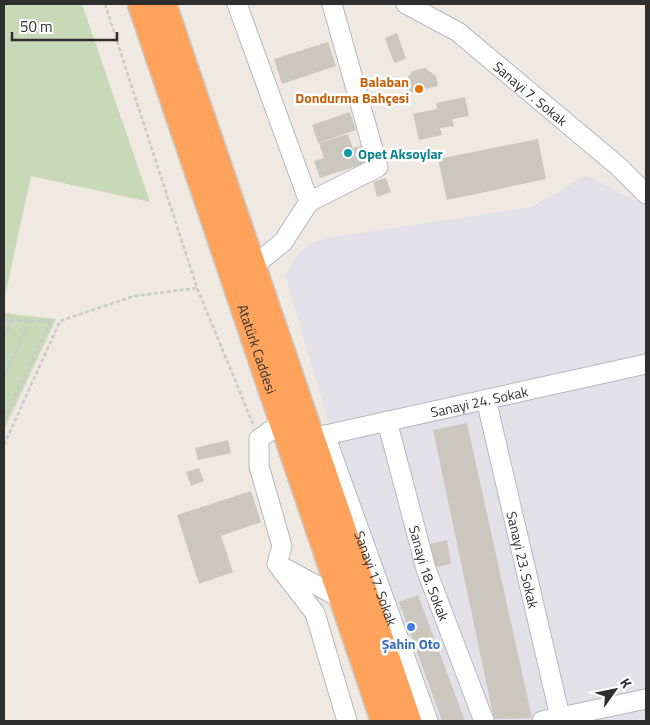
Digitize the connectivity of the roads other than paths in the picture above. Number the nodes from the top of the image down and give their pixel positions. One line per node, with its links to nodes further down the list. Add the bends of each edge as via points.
1 (141, 4): 11 (highway, Atatürk Caddesi)
2 (163, 4): 8 (highway, Atatürk Caddesi)
3 (237, 4): 7 (street)
4 (332, 4): 7 (street, via 378,167)
5 (406, 4): 6 (street, Sanayi 7. Sokak, via 458,32 618,166)
6 (646, 194)
7 (309, 202): 8 (street, via 283,242)
8 (252, 267): 13 (highway, Atatürk Caddesi)
9 (645, 369): 10 (street, Sanayi 24. Sokak)
10 (486, 399): 12 (street, Sanayi 24. Sokak); 18 (street, Sanayi 23. Sokak)
11 (284, 421): 14 (street, via 259,438 259,466 282,546); 15 (highway, Atatürk Caddesi)
12 (387, 421): 13 (street, Sanayi 24. Sokak); 23 (street, Sanayi 18. Sokak, via 426,569)
13 (318, 437): 16 (highway, Atatürk Caddesi); 22 (street, Sanayi 17. Sokak)
14 (277, 564): 15 (street); 19 (street, via 315,613)
15 (344, 600): 16 (highway, Atatürk Caddesi)
16 (386, 689): 20 (highway); 21 (highway)
17 (646, 703): 18 (street)
18 (554, 720)
19 (347, 721)
20 (384, 721)
21 (408, 721)
22 (428, 721)
23 (484, 721)

